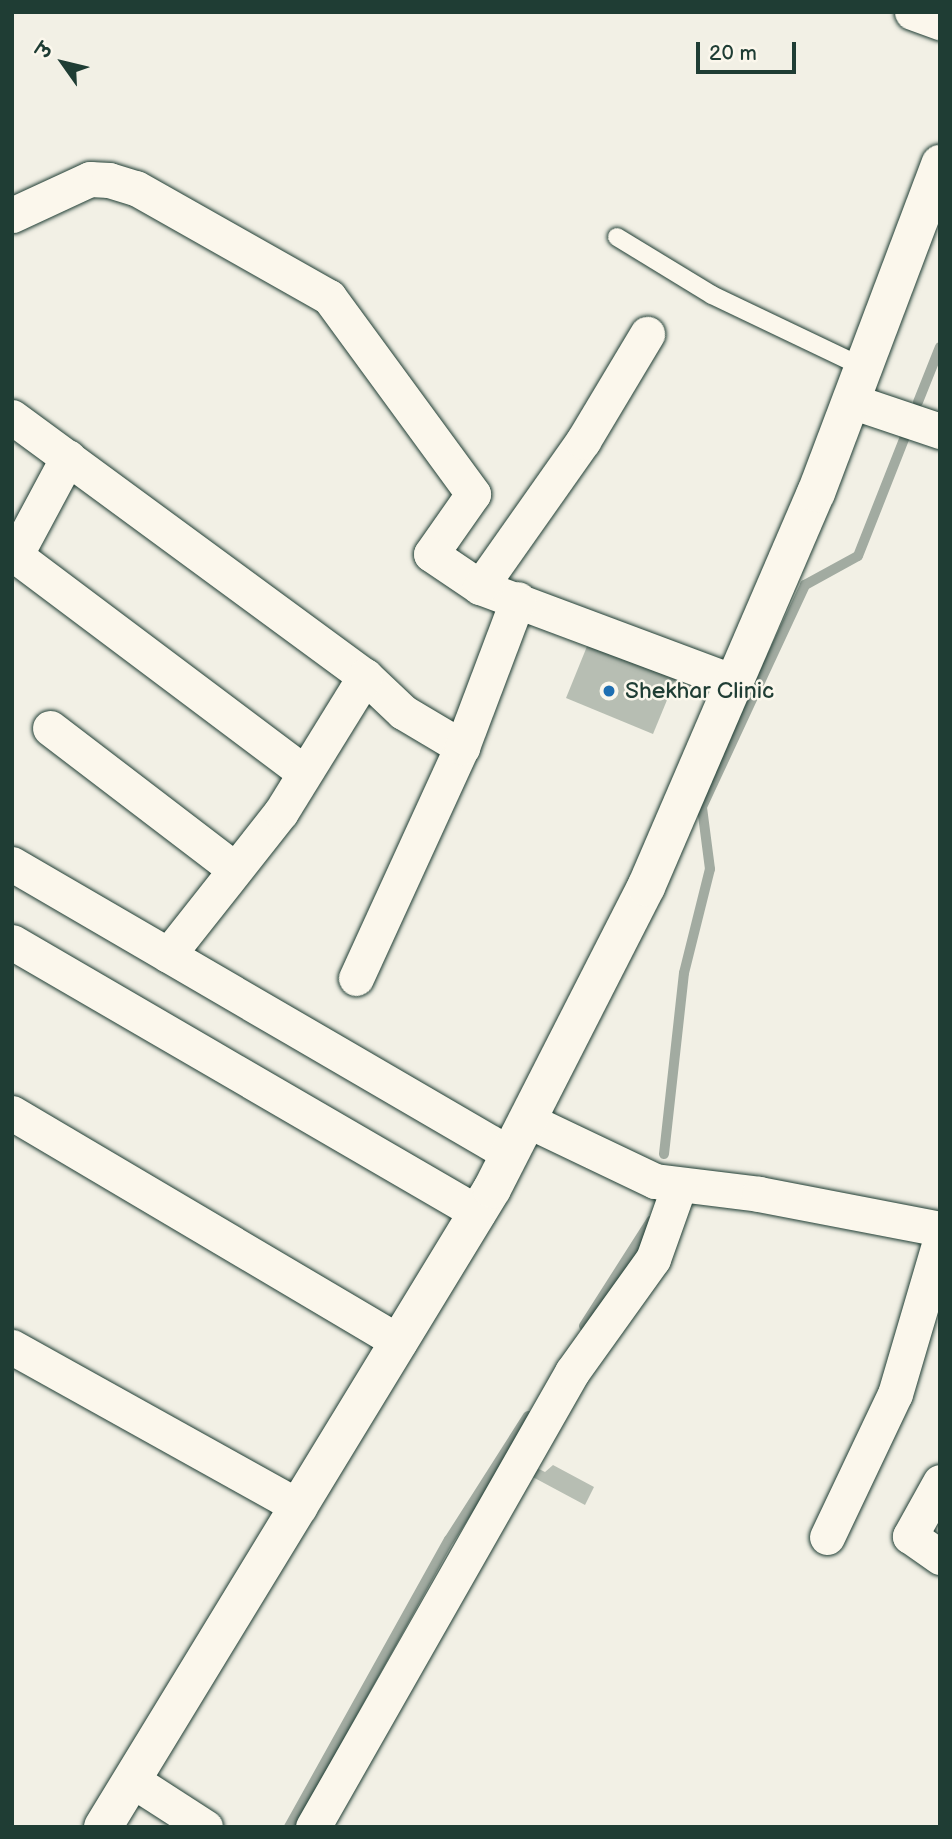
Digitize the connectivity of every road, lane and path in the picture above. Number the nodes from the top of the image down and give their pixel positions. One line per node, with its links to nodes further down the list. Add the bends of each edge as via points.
1 (912, 12): 2 (street)
2 (940, 22)
3 (940, 164): 7 (street)
4 (12, 215): 12 (street, via 90,179 109,180 136,188 329,297 473,494 431,554)
5 (617, 237): 7 (lane)
6 (647, 334): 12 (street, via 583,441)
7 (857, 384): 9 (street); 15 (street)
8 (12, 417): 10 (street)
9 (940, 431)
10 (68, 457): 11 (street); 14 (street)
11 (14, 553): 18 (street)
12 (480, 587): 13 (street)
13 (518, 599): 15 (street); 17 (street)
14 (365, 676): 17 (street, via 403,712); 18 (street)
15 (734, 682): 25 (street, via 646,887)
16 (50, 728): 20 (street)
17 (462, 747): 23 (street)
18 (304, 772): 20 (street, via 281,812)
19 (12, 863): 22 (street)
20 (233, 868): 22 (street)
21 (12, 942): 28 (street)
22 (168, 954): 26 (street)
23 (356, 978)
24 (12, 1114): 31 (street)
25 (527, 1120): 26 (street); 27 (street, via 655,1181)
26 (510, 1154): 28 (street)
27 (679, 1186): 29 (street, via 759,1194); 40 (street, via 653,1259 572,1372)
28 (478, 1213): 31 (street)
29 (940, 1229)
30 (940, 1241): 35 (street, via 895,1394)
31 (399, 1342): 34 (street)
32 (12, 1347): 34 (street)
33 (940, 1482): 36 (street, via 910,1536)
34 (299, 1507): 37 (street)
35 (827, 1537)
36 (940, 1558)
37 (132, 1780): 38 (street); 39 (street)
38 (103, 1827)
39 (205, 1827)
40 (313, 1827)

